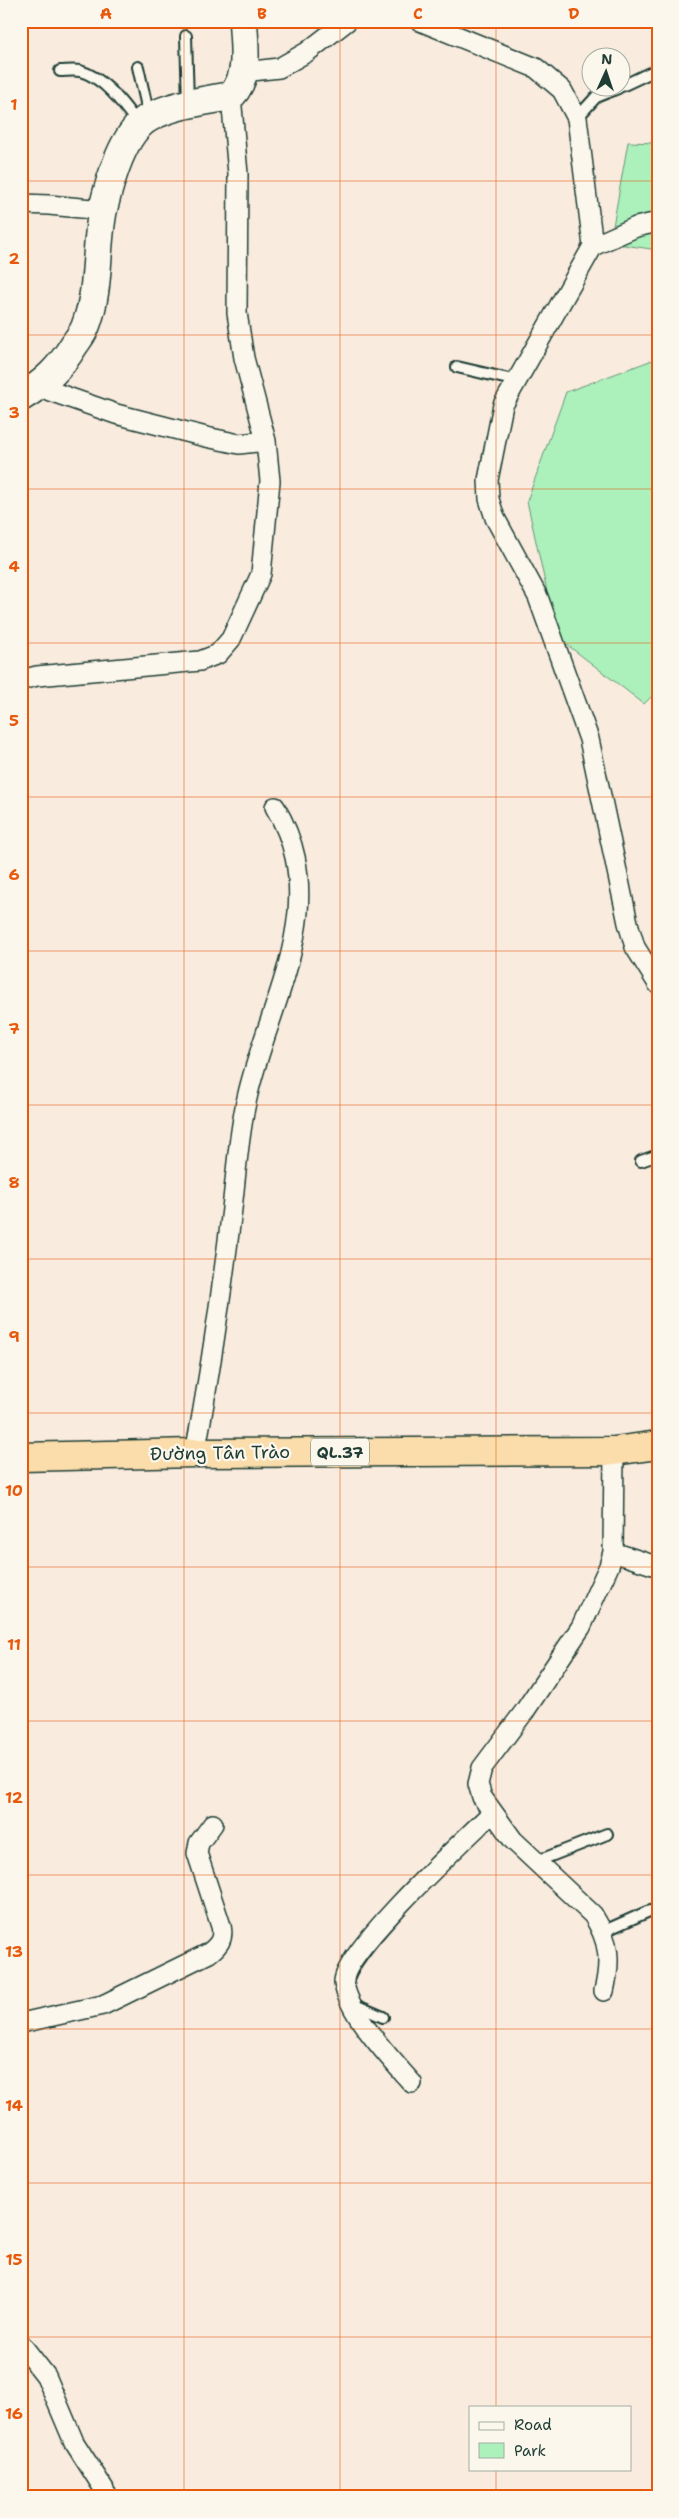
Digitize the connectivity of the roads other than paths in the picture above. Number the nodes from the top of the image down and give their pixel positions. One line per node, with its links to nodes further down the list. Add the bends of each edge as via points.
1 (243, 21): 8 (street)
2 (346, 21): 8 (street, via 307,52 280,68)
3 (420, 21): 13 (street, via 536,68 562,90)
4 (186, 36): 12 (lane)
5 (138, 67): 14 (lane)
6 (658, 69): 9 (lane)
7 (60, 70): 14 (lane, via 79,71 92,76)
8 (244, 72): 10 (street, via 241,84)
9 (632, 81)
10 (231, 96): 12 (street); 22 (street, via 238,174 237,313 244,358)
11 (595, 98): 13 (lane)
12 (188, 105): 14 (street)
13 (577, 118): 18 (street)
14 (144, 121): 16 (street, via 122,150)
15 (21, 204): 16 (street)
16 (103, 210): 21 (street, via 95,287 86,326 59,368)
17 (658, 222): 18 (street, via 636,227)
18 (593, 246): 20 (street)
19 (457, 367): 20 (lane)
20 (517, 381): 25 (street, via 503,405 498,423 488,480 490,499 495,518 538,597 580,713 589,740 628,923 635,947)
21 (31, 391): 22 (street, via 50,391 116,414 206,437 239,444)
22 (266, 441): 23 (street, via 270,481 261,574 231,639 218,654 200,661)
23 (21, 680)
24 (276, 807): 30 (street, via 290,832 297,868 298,910 293,950 247,1098 212,1367)
25 (658, 984)
26 (658, 1155): 27 (lane)
27 (641, 1161)
28 (658, 1445): 29 (highway, Đường Tân Trào / QL.37)
29 (614, 1451): 30 (highway, Đường Tân Trào / QL.37); 32 (street)
30 (195, 1453): 31 (highway, Đường Tân Trào / QL.37)
31 (21, 1457)
32 (613, 1552): 33 (street); 34 (street, via 581,1627 482,1768 478,1784)
33 (658, 1564)
34 (492, 1812): 37 (street); 41 (street, via 385,1920 361,1950 348,1969 344,1982)
35 (212, 1824): 43 (street, via 199,1843 197,1853 221,1926 223,1935 219,1945 209,1953 103,2005)
36 (607, 1834): 37 (lane)
37 (535, 1862): 39 (street, via 593,1915)
38 (658, 1909): 39 (lane)
39 (602, 1932): 40 (street, via 610,1960)
40 (604, 1991)
41 (351, 2004): 42 (lane); 44 (street, via 379,2046)
42 (383, 2017)
43 (21, 2023)
44 (412, 2083)
45 (21, 2344): 46 (street, via 46,2376 74,2442)
46 (106, 2497)

